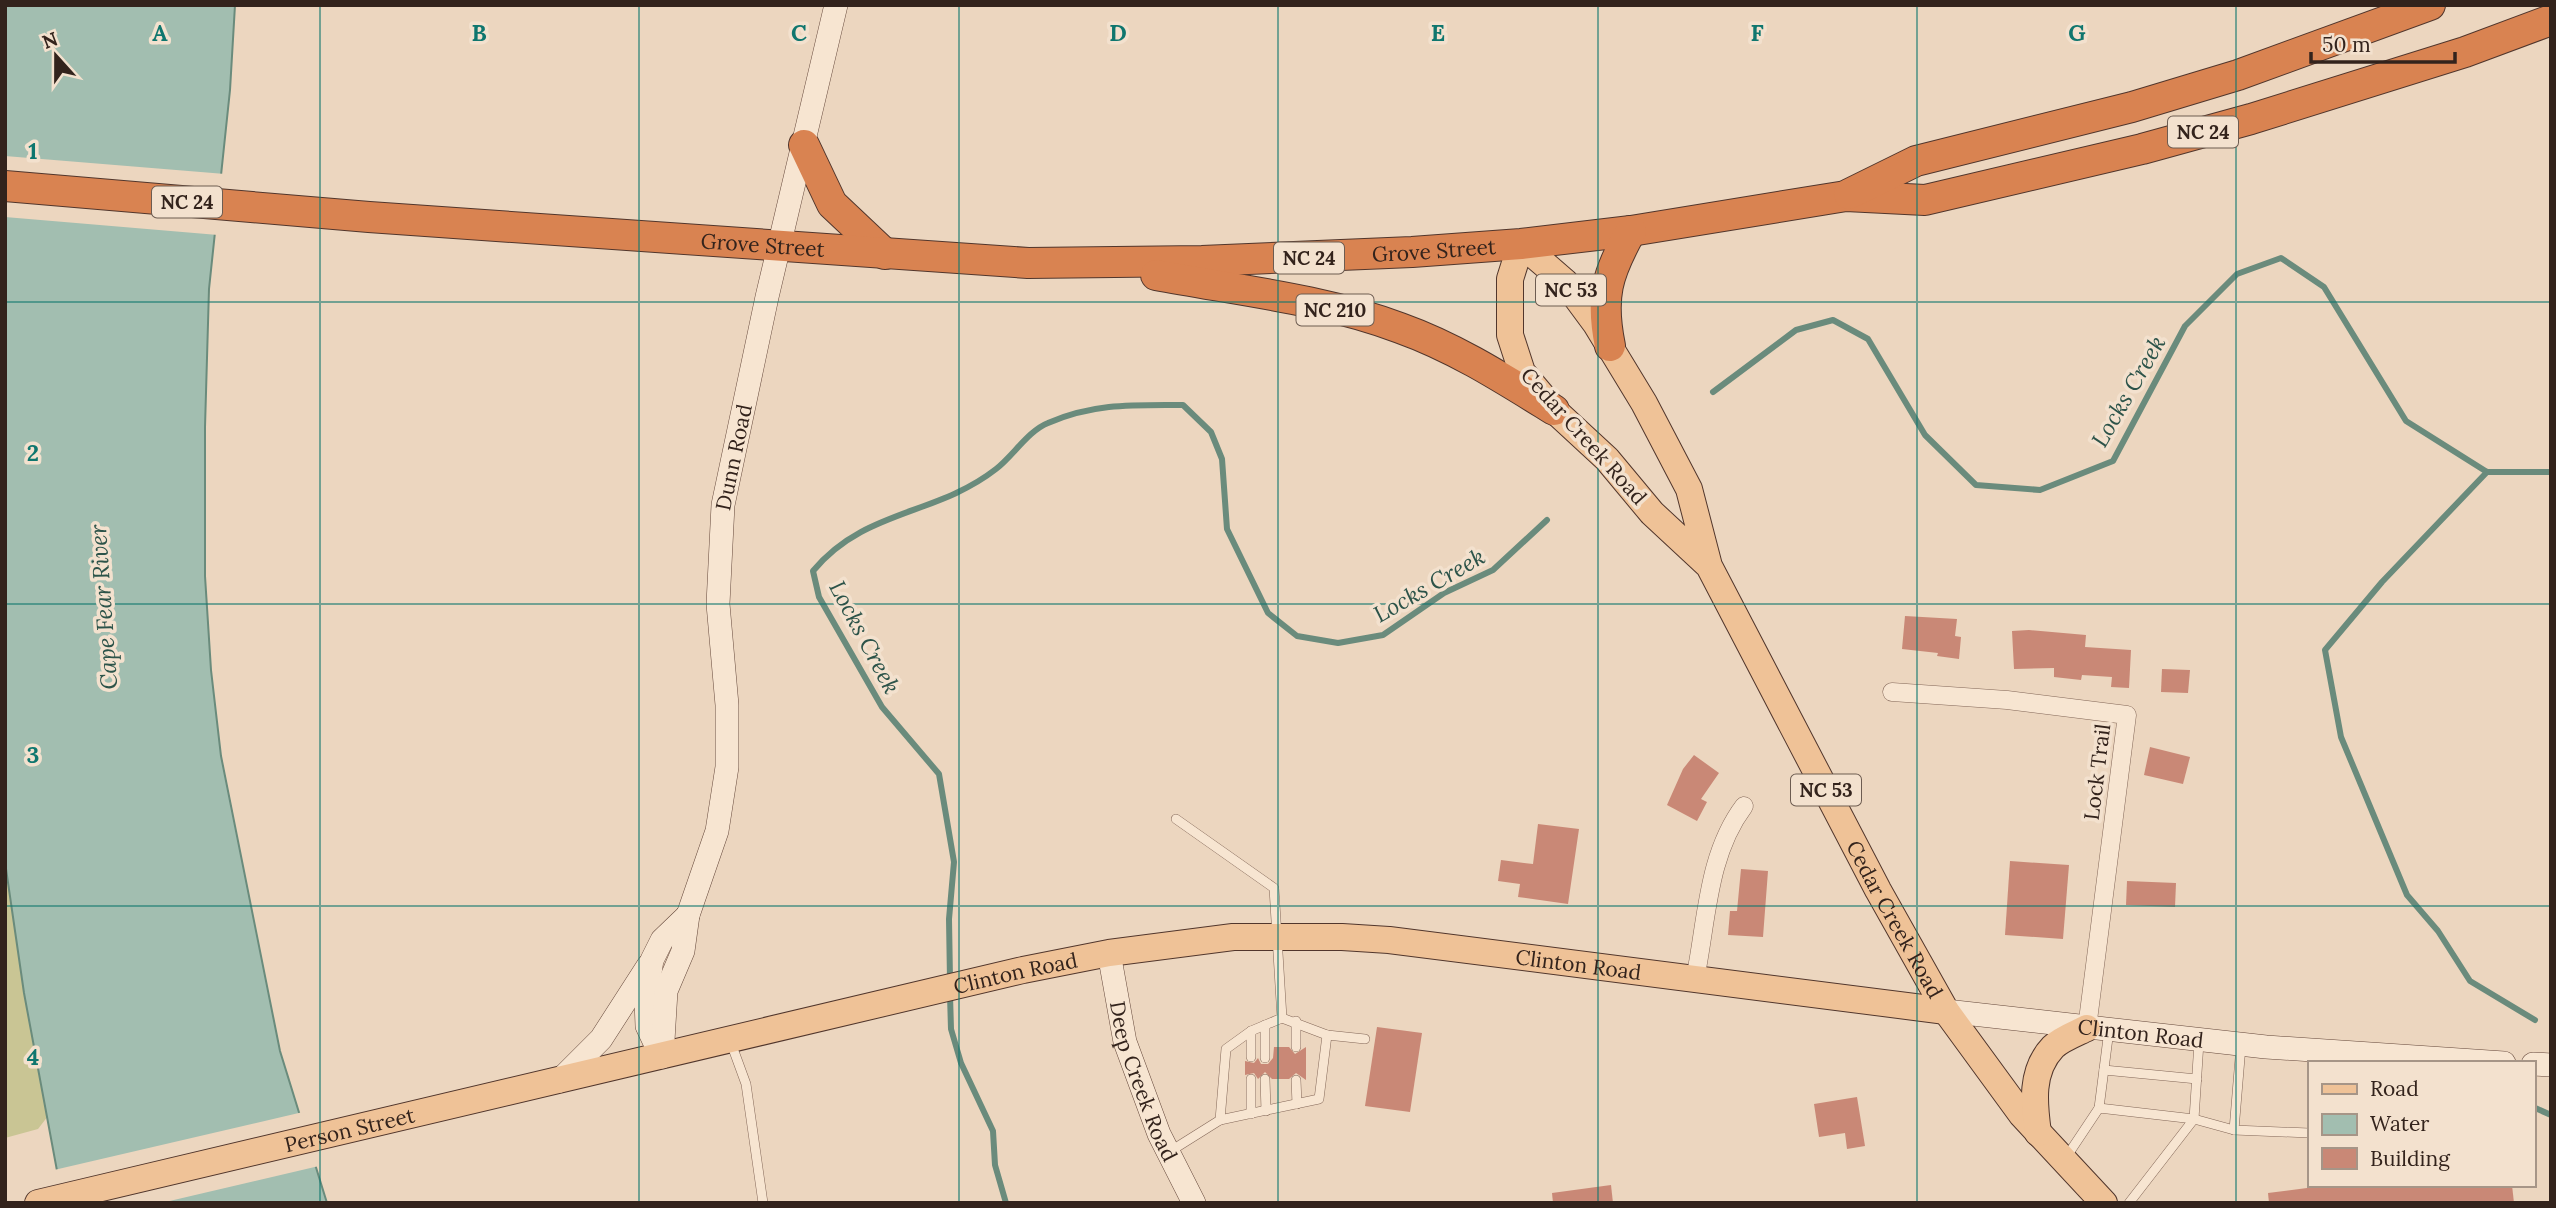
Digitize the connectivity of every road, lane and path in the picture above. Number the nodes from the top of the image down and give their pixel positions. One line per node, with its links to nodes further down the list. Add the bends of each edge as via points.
1 (836, 5): 4 (street, Dunn Road)
2 (2430, 5): 6 (highway, NC 24, via 2158,99 1916,161)
3 (2551, 20): 6 (highway, NC 24, via 2359,86 2142,149 1925,200)
4 (804, 145): 9 (street, Dunn Road); 10 (highway, via 832,204)
5 (5, 187): 9 (highway, Grove Street / NC 24)
6 (1846, 196): 7 (highway, NC 24)
7 (1631, 231): 8 (highway, NC 24); 12 (highway, via 1607,283 1604,307)
8 (1521, 244): 11 (highway, Grove Street / NC 24, via 1308,258); 12 (main road, Cedar Creek Road / NC 53, via 1565,282); 13 (main road, Cedar Creek Road / NC 53, via 1510,279 1512,348 1522,372)
9 (779, 247): 10 (highway, Grove Street / NC 24); 18 (street, Dunn Road, via 723,505 718,604 727,767 717,831)
10 (884, 254): 11 (highway, Grove Street / NC 24)
11 (1097, 264): 13 (highway, NC 210, via 1313,305 1398,327 1477,362)
12 (1610, 346): 14 (main road, Cedar Creek Road / NC 53, via 1689,489)
13 (1554, 410): 14 (main road, Cedar Creek Road / NC 53)
14 (1709, 566): 23 (main road, Cedar Creek Road / NC 53)
15 (1892, 692): 27 (street, Lock Trail, via 2127,715)
16 (1744, 806): 22 (street, via 1716,858)
17 (1176, 819): 19 (lane, via 1274,888)
18 (688, 915): 21 (street, Dunn Road, via 662,940); 35 (street, Dunn Road, via 683,951 666,990)
19 (1276, 936): 20 (main road, Clinton Road); 22 (main road, Clinton Road, via 1389,940); 24 (lane)
20 (1109, 953): 32 (main road, Clinton Road); 55 (street, Deep Creek Road, via 1125,1042)
21 (652, 960): 35 (street, Dunn Road, via 647,1026); 45 (street, via 601,1039)
22 (1695, 979): 23 (main road, Clinton Road)
23 (1946, 1011): 27 (street, Clinton Road); 53 (main road, Cedar Creek Road / NC 53)
24 (1282, 1018): 25 (lane); 26 (lane)
25 (1296, 1021): 29 (lane); 34 (lane)
26 (1265, 1025): 28 (lane); 37 (lane)
27 (2098, 1029): 31 (street, Clinton Road); 40 (lane); 53 (main road, via 2054,1046 2038,1070 2034,1100)
28 (1251, 1031): 36 (lane); 51 (lane, via 1226,1049)
29 (1326, 1035): 30 (lane); 46 (lane, via 1319,1099)
30 (1365, 1039)
31 (2199, 1040): 33 (street, Clinton Road); 43 (lane)
32 (730, 1041): 35 (main road, Clinton Road); 57 (lane, via 746,1084)
33 (2241, 1045): 38 (street, Clinton Road); 52 (lane)
34 (1296, 1047)
35 (662, 1057): 45 (main road, Person Street)
36 (1251, 1057)
37 (1265, 1058)
38 (2388, 1059): 39 (street, Clinton Road)
39 (2456, 1061)
40 (2104, 1070): 43 (lane); 47 (lane)
41 (1251, 1079): 49 (lane)
42 (1265, 1079): 48 (lane)
43 (2197, 1079): 50 (lane)
44 (1296, 1080): 46 (lane)
45 (559, 1081): 58 (main road, Person Street)
46 (1297, 1104): 48 (lane)
47 (2099, 1108): 50 (lane); 56 (lane)
48 (1266, 1111): 49 (lane)
49 (1251, 1114): 51 (lane)
50 (2194, 1119): 52 (lane); 61 (lane)
51 (1220, 1120): 55 (lane)
52 (2234, 1130): 54 (lane)
53 (2038, 1133): 56 (main road, Cedar Creek Road / NC 53)
54 (2308, 1133)
55 (1168, 1153): 59 (street, Deep Creek Road)
56 (2063, 1162): 60 (main road, Cedar Creek Road / NC 53)
57 (761, 1201)
58 (38, 1203)
59 (1194, 1203)
60 (2104, 1203)
61 (2129, 1203)

